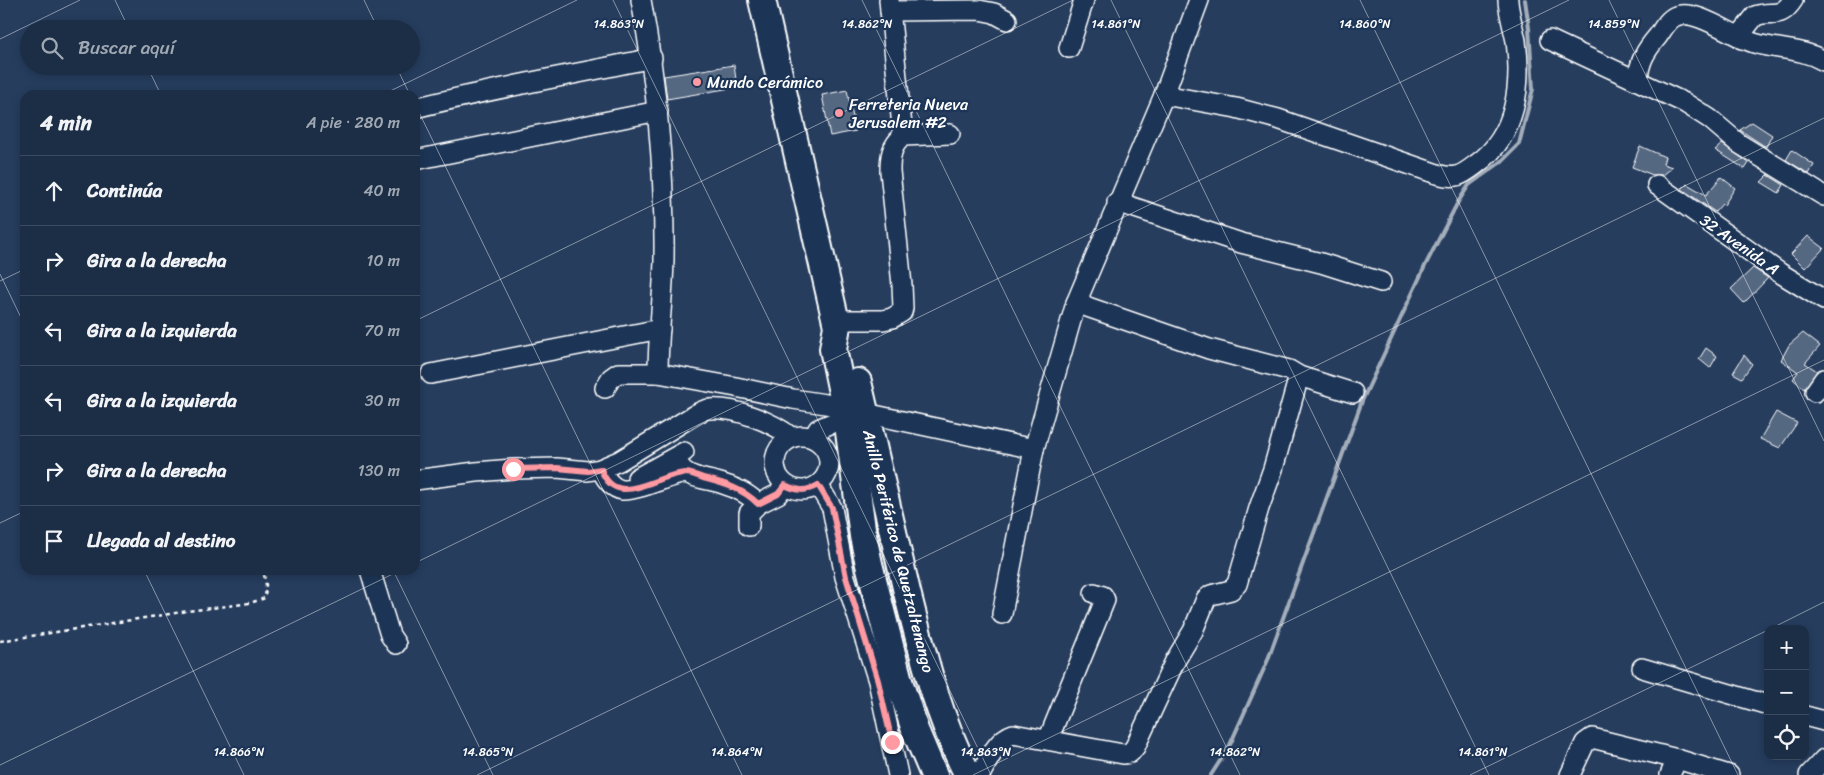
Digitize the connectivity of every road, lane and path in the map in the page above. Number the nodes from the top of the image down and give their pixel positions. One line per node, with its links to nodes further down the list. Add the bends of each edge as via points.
1 (641, 0): 12 (street)
2 (762, 0): 27 (highway, Anillo Periférico de Quetzaltenango)
3 (1084, 0): 11 (street)
4 (1198, 0): 15 (street)
5 (1793, 0): 9 (street, via 1780,14 1755,16 1744,30)
6 (1504, 2): 15 (street, via 1512,20 1518,65 1510,121 1492,151 1454,178 1278,120 1236,108)
7 (889, 5): 8 (street, via 978,10); 19 (street)
8 (1007, 20)
9 (1742, 39): 13 (street, via 1813,54); 14 (street, via 1694,16 1676,16 1646,51 1639,65)
10 (1550, 40): 14 (street)
11 (1069, 48)
12 (652, 58): 16 (street); 17 (street)
13 (1824, 61)
14 (1638, 80): 22 (street, via 1700,112 1738,143)
15 (1164, 95): 23 (street)
16 (420, 107)
17 (658, 111): 20 (street); 28 (street, via 664,260)
18 (950, 134): 19 (street)
19 (903, 136): 27 (street, via 894,146 890,161 902,312 883,320)
20 (420, 159)
21 (1657, 185): 25 (street, 32 Avenida A, via 1780,273)
22 (1824, 196)
23 (1117, 202): 24 (street, via 1241,243); 26 (street)
24 (1382, 282)
25 (1824, 300)
26 (1076, 303): 31 (street, via 1210,349 1289,370); 37 (street)
27 (836, 323): 34 (highway, Anillo Periférico de Quetzaltenango, via 833,349)
28 (660, 329): 29 (street); 30 (street)
29 (431, 374)
30 (658, 374): 32 (street, via 618,373); 34 (street)
31 (1299, 376): 33 (street); 58 (street, via 1237,584 1231,590 1206,599 1135,747 1123,754)
32 (604, 388)
33 (1353, 393)
34 (853, 412): 36 (street, via 818,429); 37 (street); 42 (highway, Anillo Periférico de Quetzaltenango); 63 (highway, Anillo Periférico de Quetzaltenango, via 893,534 934,693 945,727)
35 (791, 438): 36 (street); 38 (street, via 762,419 708,409); 40 (street, via 777,450 774,459 775,469)
36 (813, 438): 41 (street, via 822,444 829,461 825,478)
37 (1034, 449): 49 (street)
38 (601, 469): 39 (street, via 513,469); 43 (street, via 606,479 620,490 626,490 683,464 752,497)
39 (420, 479)
40 (785, 485): 41 (street, via 802,491); 43 (street, via 778,494)
41 (818, 485): 44 (street)
42 (857, 495): 44 (street); 62 (highway, Anillo Periférico de Quetzaltenango, via 869,564 899,681)
43 (758, 504): 45 (street, via 749,513)
44 (832, 508): 50 (street)
45 (749, 526)
46 (264, 575): 51 (path, via 264,598 250,604)
47 (372, 575): 52 (street, via 390,635)
48 (1094, 593): 58 (street, via 1103,596 1104,605)
49 (1002, 614)
50 (860, 625): 53 (street); 61 (street, via 878,681)
51 (0, 641)
52 (396, 644)
53 (858, 653)
54 (1642, 668): 55 (street)
55 (1764, 704)
56 (1809, 717): 57 (street)
57 (1824, 721)
58 (1048, 740): 64 (street, via 1009,736)
59 (1824, 759): 67 (street)
60 (1673, 767): 65 (street, via 1592,738 1585,743); 66 (street)
61 (898, 775)
62 (934, 775)
63 (968, 775)
64 (980, 775)
65 (1570, 775)
66 (1729, 775)
67 (1809, 775)

